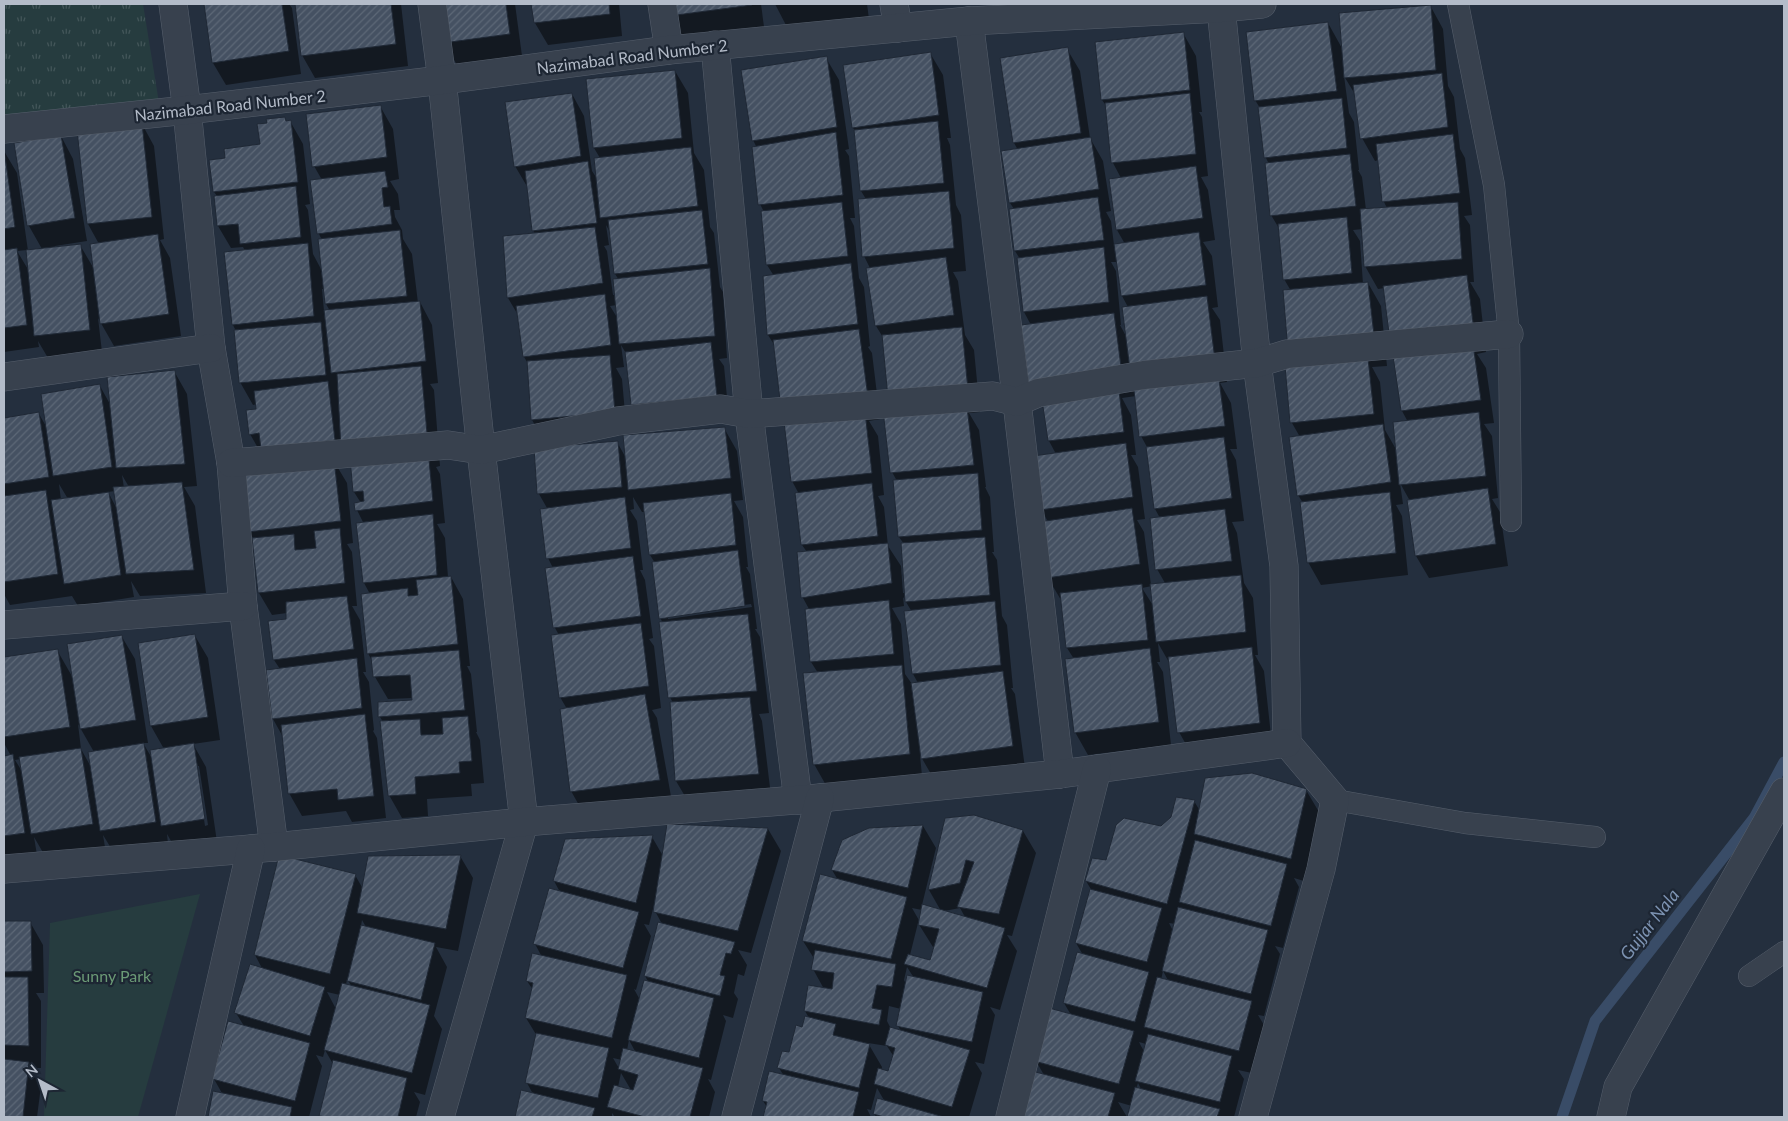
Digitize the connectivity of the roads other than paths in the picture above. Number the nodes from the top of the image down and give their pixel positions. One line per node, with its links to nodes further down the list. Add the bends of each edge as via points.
1 (173, 4): 12 (street)
2 (432, 4): 11 (street)
3 (662, 4): 10 (street)
4 (1262, 4): 6 (street, Nazimabad Road Number 2)
5 (1458, 4): 14 (lane, via 1494,185)
6 (1221, 8): 8 (street, Nazimabad Road Number 2); 16 (street)
7 (896, 16): 8 (street, Nazimabad Road Number 2); 9 (street, Nazimabad Road Number 2)
8 (968, 22): 18 (street)
9 (715, 45): 10 (street, Nazimabad Road Number 2); 19 (street)
10 (669, 50): 11 (street, Nazimabad Road Number 2)
11 (442, 80): 12 (street, Nazimabad Road Number 2); 20 (street)
12 (187, 110): 13 (street, Nazimabad Road Number 2); 15 (street)
13 (4, 129)
14 (1509, 334): 16 (street, via 1288,354); 22 (lane)
15 (210, 348): 17 (street); 21 (street)
16 (1258, 363): 18 (street, via 1144,375 1038,393); 25 (street, via 1284,566)
17 (4, 377)
18 (1017, 402): 19 (street, via 993,396); 27 (street)
19 (749, 414): 20 (street, via 721,409 618,421); 29 (street)
20 (481, 450): 21 (street, via 448,445); 31 (street)
21 (231, 463): 23 (street)
22 (1510, 520)
23 (243, 606): 24 (street); 33 (street)
24 (4, 625)
25 (1287, 743): 26 (street); 30 (street)
26 (1097, 769): 27 (street); 40 (street)
27 (1060, 774): 29 (street)
28 (1784, 792): 42 (street, via 1618,1087)
29 (809, 799): 31 (street); 39 (street)
30 (1335, 800): 32 (lane, via 1465,823); 41 (street, via 1321,869)
31 (524, 822): 33 (street); 38 (street)
32 (1595, 837)
33 (262, 848): 34 (street); 37 (street)
34 (4, 868)
35 (1784, 952): 36 (lane)
36 (1749, 976)
37 (190, 1117)
38 (440, 1117)
39 (736, 1117)
40 (1010, 1117)
41 (1253, 1117)
42 (1612, 1117)

